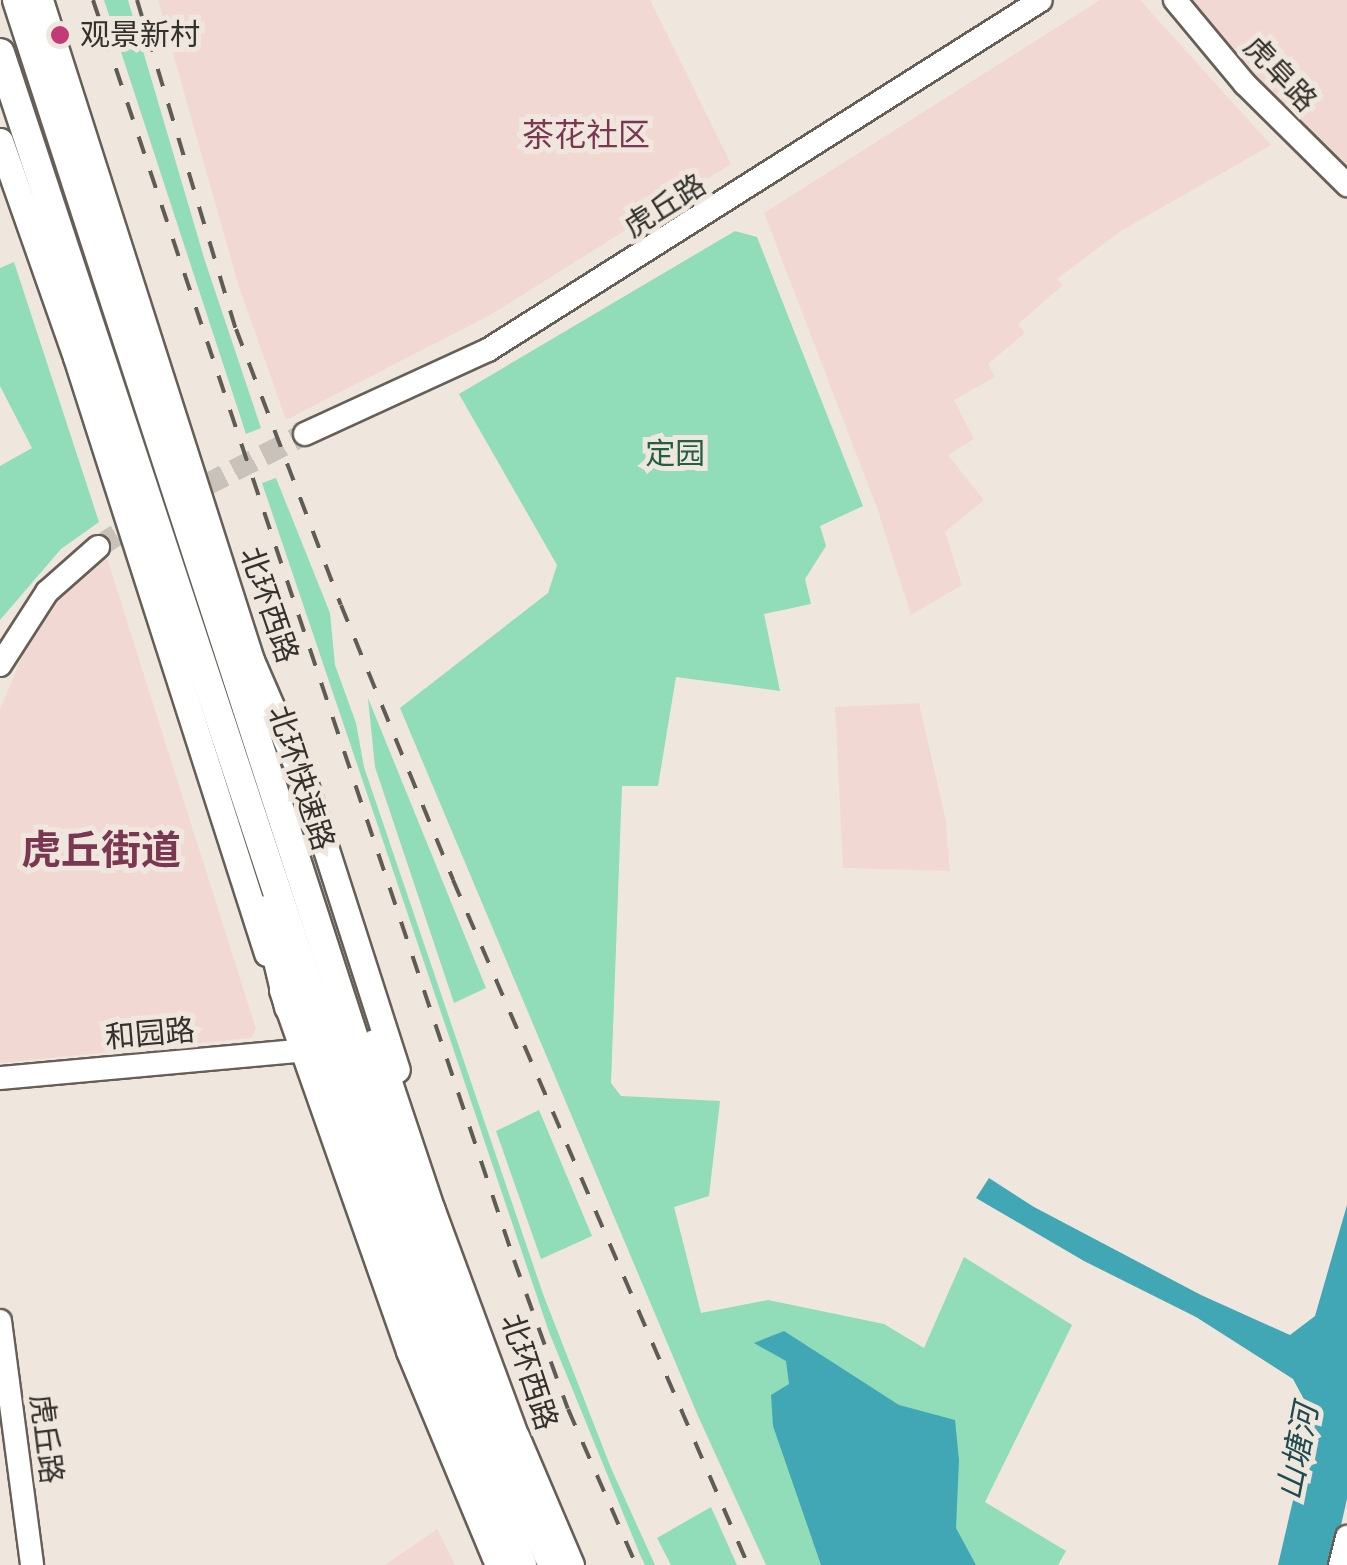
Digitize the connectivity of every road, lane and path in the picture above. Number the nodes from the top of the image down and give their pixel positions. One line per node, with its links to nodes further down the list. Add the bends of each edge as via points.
1 (17, 0): 14 (highway, 北环快速路)
2 (40, 0): 20 (main road, 北环西路, via 251,660 305,784)
3 (1041, 0): 10 (main road, 虎丘路, via 488,350)
4 (1175, 0): 9 (main road, 虎阜路, via 1245,84)
5 (0, 53): 7 (highway, 北环快速路)
6 (0, 72): 7 (highway)
7 (18, 110): 12 (highway, 北环快速路)
8 (0, 141): 15 (main road, via 76,357 259,935)
9 (1347, 186)
10 (305, 434)
11 (98, 547): 13 (main road, via 46,592)
12 (176, 576): 15 (highway, via 202,704); 18 (highway, 北环快速路)
13 (0, 665)
14 (238, 691): 18 (highway, 北环快速路); 20 (highway, via 298,810 431,1211)
15 (290, 1007): 16 (main road)
16 (305, 1050): 17 (main road, 和园路); 23 (main road, via 410,1352)
17 (0, 1078)
18 (412, 1259): 24 (highway, 北环快速路); 25 (highway, 北环快速路)
19 (0, 1321): 22 (main road, 虎丘路)
20 (522, 1456): 26 (main road, 北环西路)
21 (1347, 1536): 27 (main road)
22 (32, 1565)
23 (498, 1565)
24 (522, 1565)
25 (554, 1565)
26 (571, 1565)
27 (1340, 1565)

